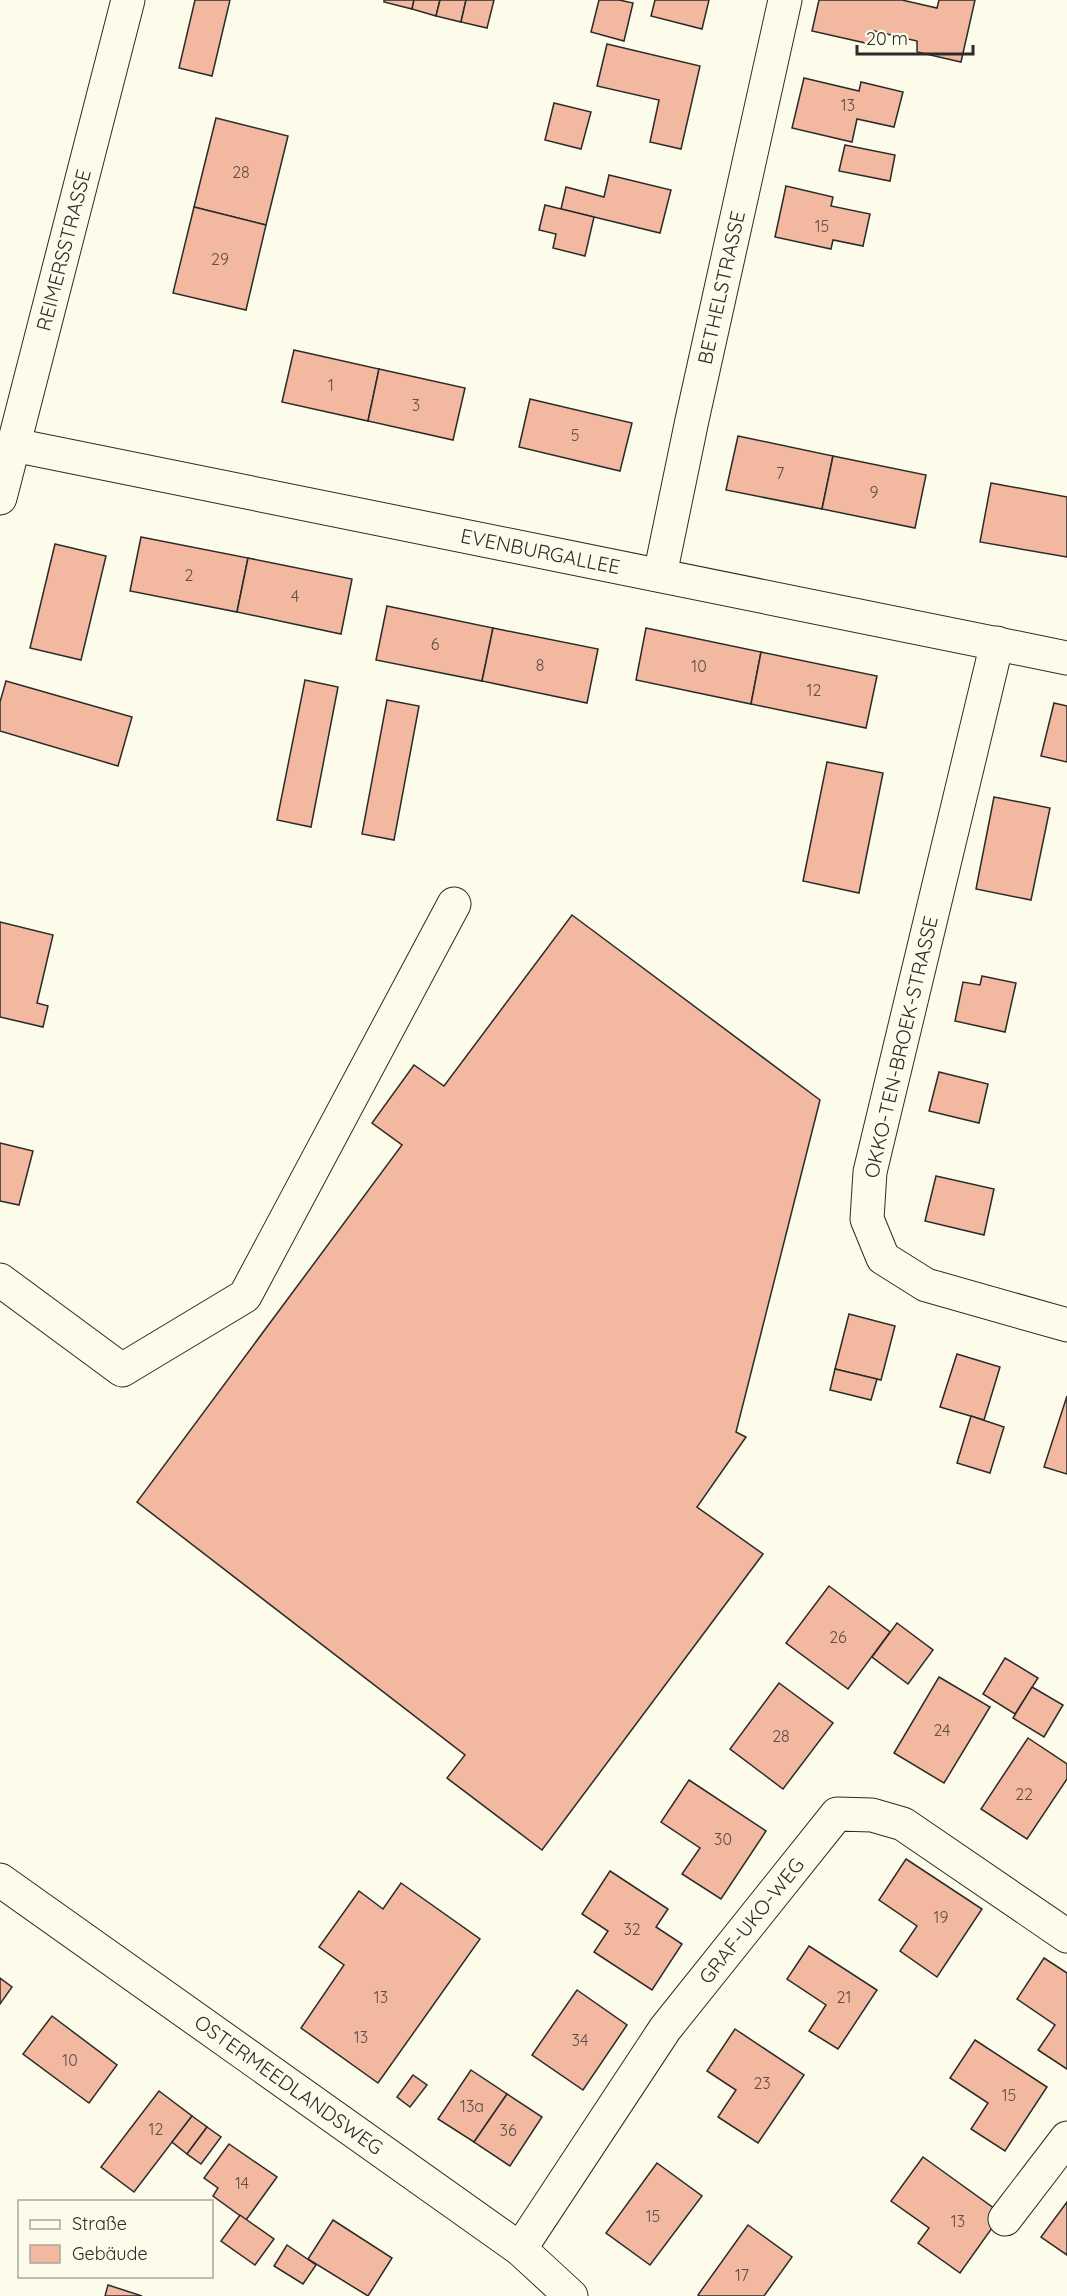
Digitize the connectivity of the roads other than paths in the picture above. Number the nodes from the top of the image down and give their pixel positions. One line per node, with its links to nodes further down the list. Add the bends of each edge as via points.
1 (128, 0): 3 (street, REIMERSSTRASSE)
2 (785, 0): 5 (street, BETHELSTRASSE)
3 (14, 445): 4 (street, REIMERSSTRASSE); 5 (street, EVENBURGALLEE)
4 (0, 498)
5 (660, 575): 6 (street, EVENBURGALLEE)
6 (997, 643): 7 (street, EVENBURGALLEE); 10 (street, OKKO-TEN-BROEK-STRASSE, via 872,1161 867,1219 883,1258 926,1285)
7 (1067, 658)
8 (454, 904): 9 (street, via 245,1296 122,1370)
9 (0, 1280)
10 (1067, 1325)
11 (0, 1880): 15 (street, OSTERMEEDLANDSWEG)
12 (1067, 1936): 15 (street, GRAF-UKO-WEG, via 903,1824 872,1815 837,1814 665,2029)
13 (1067, 2138): 14 (street)
14 (1005, 2219)
15 (520, 2249): 16 (street, OSTERMEEDLANDSWEG)
16 (571, 2296)

